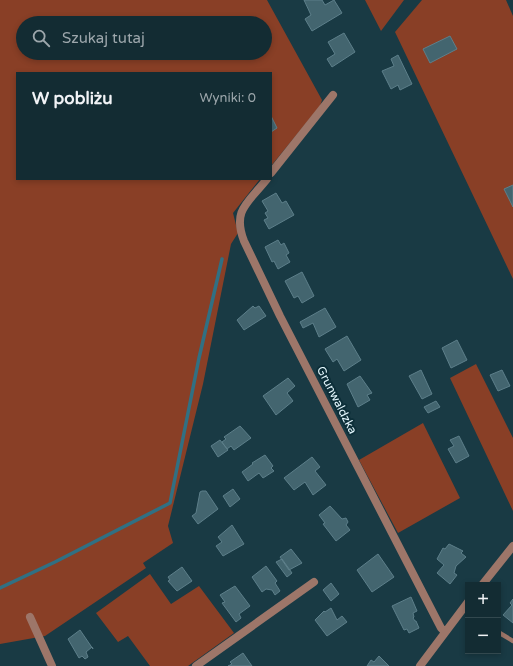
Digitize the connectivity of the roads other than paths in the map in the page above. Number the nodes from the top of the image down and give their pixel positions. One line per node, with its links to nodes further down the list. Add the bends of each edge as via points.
1 (333, 95): 2 (street)
2 (272, 172)
3 (266, 180): 9 (street, Grunwaldzka, via 240,213 239,228 244,241 341,436)
4 (513, 546): 6 (street)
5 (314, 582): 13 (street)
6 (484, 582)
7 (465, 613): 9 (street)
8 (30, 617): 12 (street)
9 (445, 632): 14 (street)
10 (501, 634): 11 (lane)
11 (513, 641)
12 (52, 666)
13 (196, 666)
14 (420, 666)

